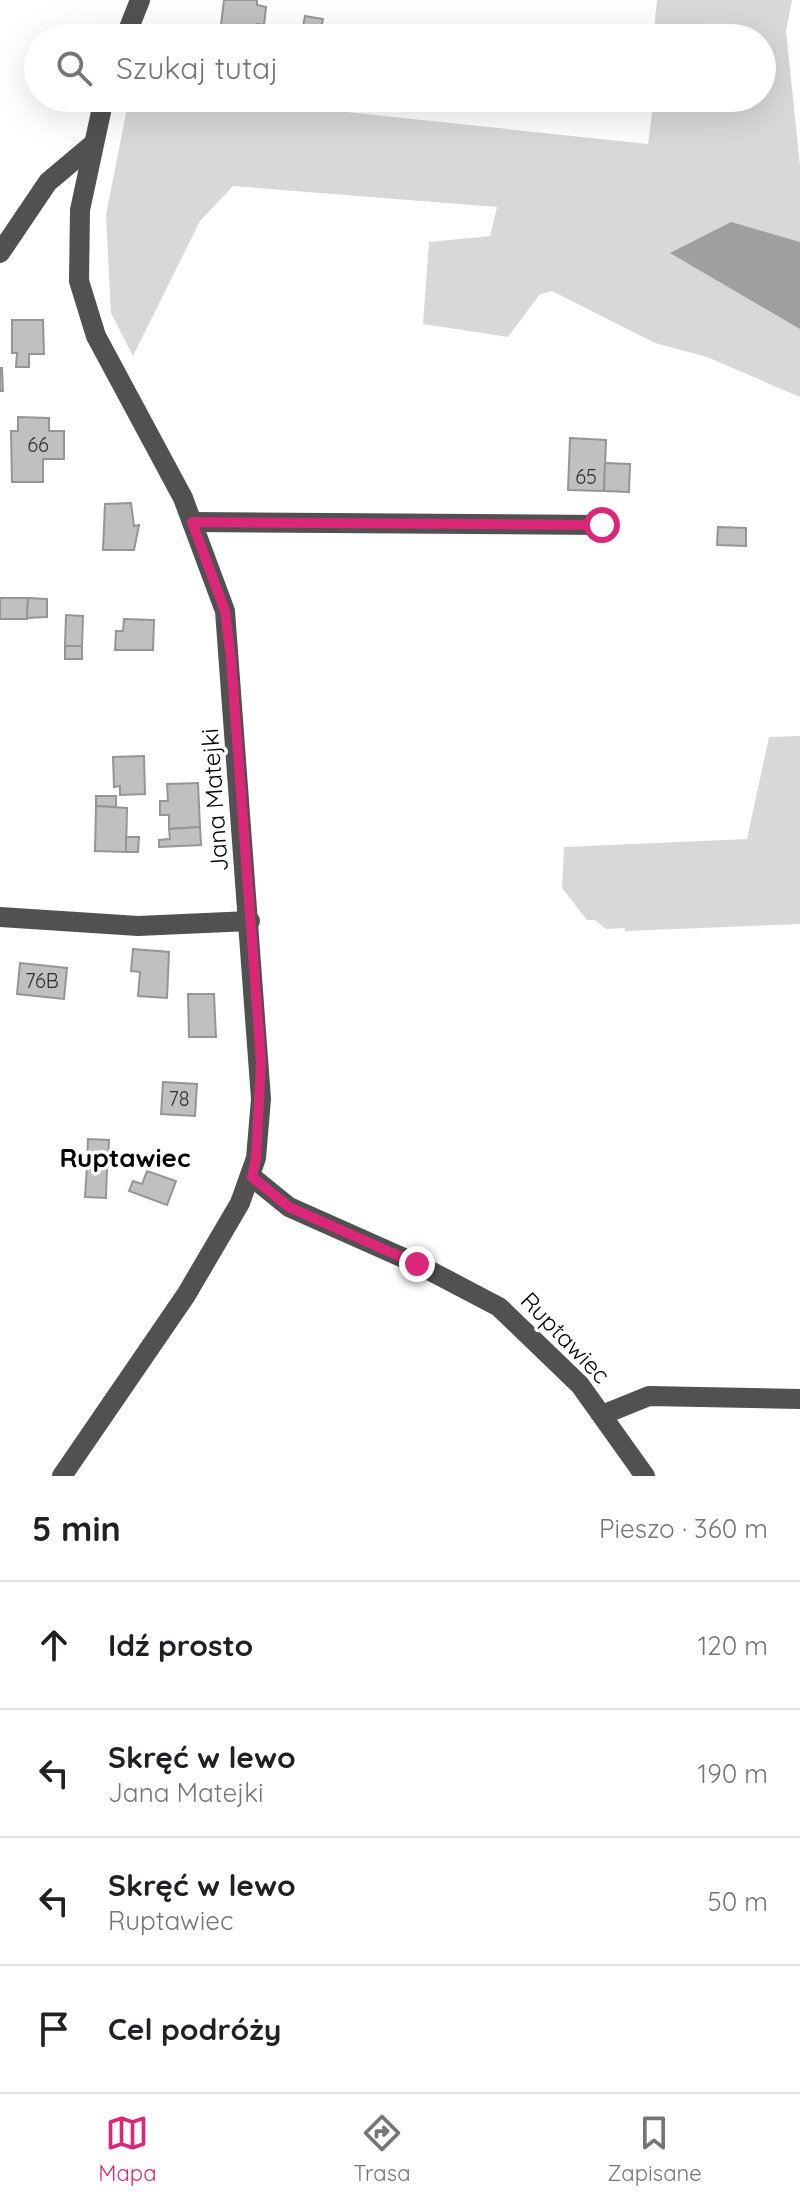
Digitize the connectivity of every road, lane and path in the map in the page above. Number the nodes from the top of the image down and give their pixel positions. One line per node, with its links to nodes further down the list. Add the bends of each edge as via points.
1 (140, 0): 2 (street)
2 (131, 24)
3 (100, 112): 4 (street, Jana Matejki)
4 (92, 145): 5 (street, via 48,182); 6 (street, Jana Matejki, via 80,210 79,281 96,336)
5 (0, 253)
6 (192, 522): 7 (street); 9 (street, Jana Matejki, via 225,611)
7 (602, 525)
8 (0, 917): 9 (street, via 138,926)
9 (250, 921): 10 (street, Jana Matejki, via 261,1062)
10 (252, 1177): 12 (street, Ruptawiec, via 289,1207 499,1307 580,1385); 13 (street, Jana Matejki, via 186,1295)
11 (800, 1399): 12 (street, via 649,1396)
12 (602, 1415): 14 (street, Ruptawiec)
13 (62, 1476)
14 (645, 1476)

